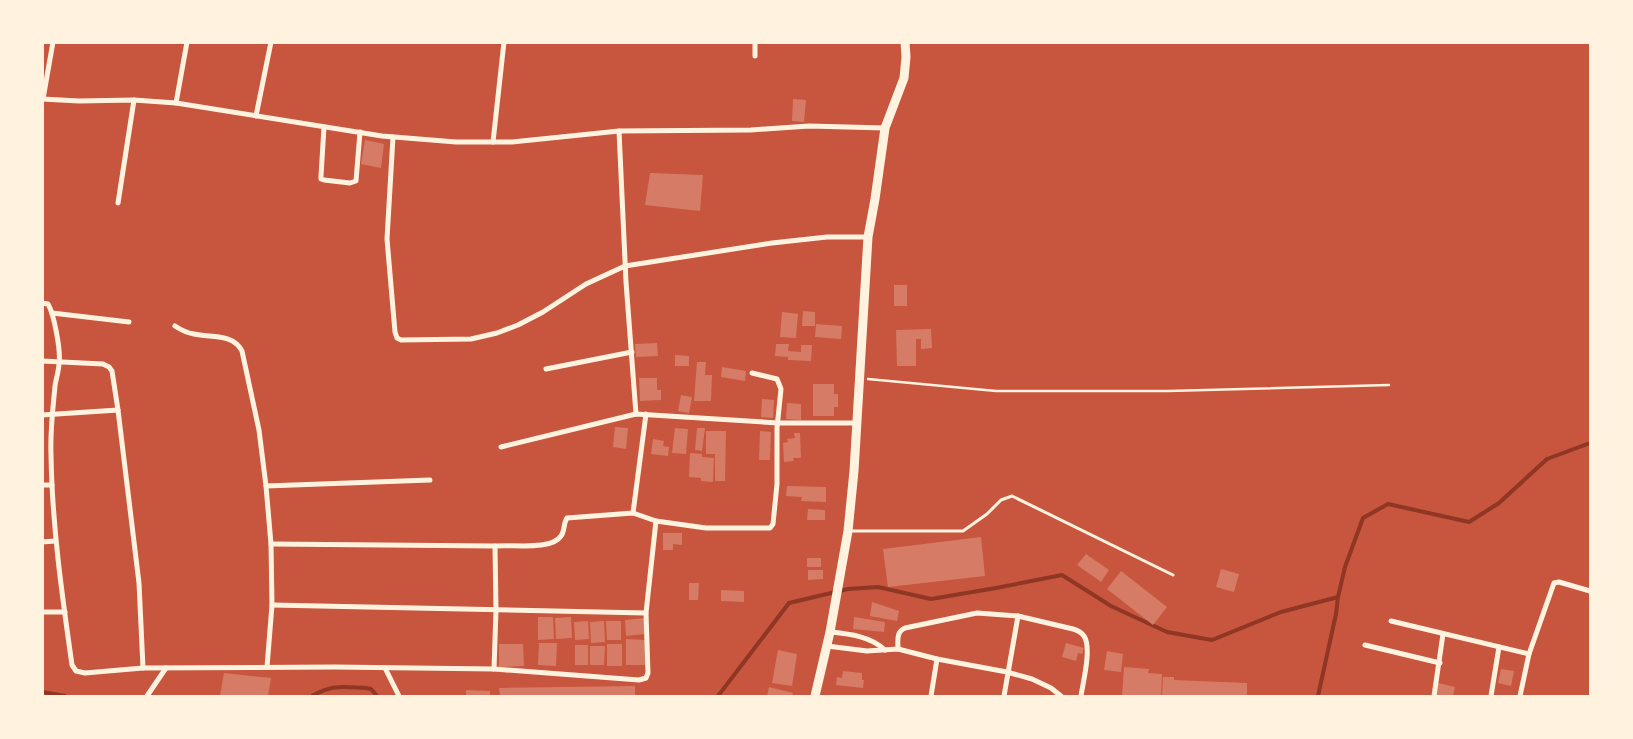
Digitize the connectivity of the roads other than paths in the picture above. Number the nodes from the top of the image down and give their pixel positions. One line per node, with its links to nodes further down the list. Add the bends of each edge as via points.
1 (52, 42): 8 (street)
2 (187, 42): 10 (street)
3 (271, 42): 11 (street)
4 (504, 42): 17 (street)
5 (755, 42): 7 (street)
6 (905, 42): 13 (main road, via 904,78)
7 (755, 56)
8 (43, 99): 9 (street)
9 (134, 100): 10 (street); 18 (street)
10 (176, 103): 11 (street)
11 (256, 116): 12 (street)
12 (324, 127): 15 (street); 15 (street, via 321,176 324,180 356,181)
13 (884, 128): 14 (street, via 809,126); 19 (main road)
14 (619, 131): 17 (street); 20 (street)
15 (360, 132): 16 (street)
16 (393, 137): 17 (street); 20 (street, via 387,239 397,338 406,341 457,340 487,336 518,326 586,284)
17 (493, 142)
18 (118, 202)
19 (868, 237): 20 (street, via 827,237 772,243); 36 (main road)
20 (626, 271): 25 (street)
21 (42, 303): 22 (street, via 48,304)
22 (52, 313): 23 (street); 27 (street)
23 (130, 322)
24 (175, 326): 41 (street, via 195,334 222,337 239,345 259,430)
25 (632, 352): 28 (street); 31 (street)
26 (42, 361): 27 (street)
27 (60, 362): 30 (street, via 109,367); 34 (street)
28 (546, 369)
29 (752, 373): 35 (street, via 777,379 780,384)
30 (118, 410): 34 (street); 69 (street, via 139,582)
31 (636, 414): 32 (street); 37 (street)
32 (646, 414): 35 (street); 42 (street)
33 (42, 415): 34 (street)
34 (53, 415): 40 (street)
35 (778, 423): 36 (street); 43 (street, via 777,484 770,528 706,528)
36 (857, 423): 44 (main road)
37 (501, 447)
38 (430, 480): 41 (street)
39 (42, 485): 40 (street)
40 (52, 485): 45 (street)
41 (266, 486): 47 (street)
42 (634, 513): 43 (street); 48 (street, via 567,518 560,538 548,545)
43 (656, 521): 55 (street)
44 (848, 531): 49 (lane, via 964,531 1001,500 1012,496); 58 (main road)
45 (55, 541): 46 (street); 54 (street)
46 (42, 542)
47 (271, 544): 48 (street); 51 (street)
48 (495, 546): 52 (street)
49 (1173, 575)
50 (1590, 590): 65 (street, via 1554,582)
51 (272, 605): 52 (street); 68 (street)
52 (496, 610): 55 (street); 72 (street)
53 (42, 612): 54 (street)
54 (64, 612): 69 (street, via 72,665 76,671)
55 (646, 613): 72 (street, via 646,678)
56 (1018, 616): 63 (street, via 977,614 905,628 898,635); 73 (street); 80 (street, via 1073,629 1084,636 1087,651)
57 (1391, 621): 59 (street)
58 (830, 632): 61 (main road); 64 (street, via 871,640)
59 (1443, 634): 62 (street); 67 (street)
60 (1365, 645): 67 (street)
61 (827, 646): 64 (street); 76 (main road)
62 (1500, 647): 65 (street); 82 (street)
63 (898, 649): 64 (street); 66 (street)
64 (885, 650)
65 (1530, 654): 83 (street)
66 (937, 659): 73 (street); 77 (street)
67 (1440, 662): 81 (street)
68 (267, 667): 70 (street); 71 (street)
69 (143, 668): 70 (street)
70 (166, 668): 74 (street)
71 (385, 668): 72 (street); 75 (street)
72 (494, 669)
73 (1007, 672): 78 (street); 79 (street, via 1032,679)
74 (147, 696)
75 (400, 696)
76 (815, 696)
77 (931, 696)
78 (1004, 696)
79 (1061, 696)
80 (1081, 696)
81 (1434, 696)
82 (1491, 696)
83 (1520, 696)

